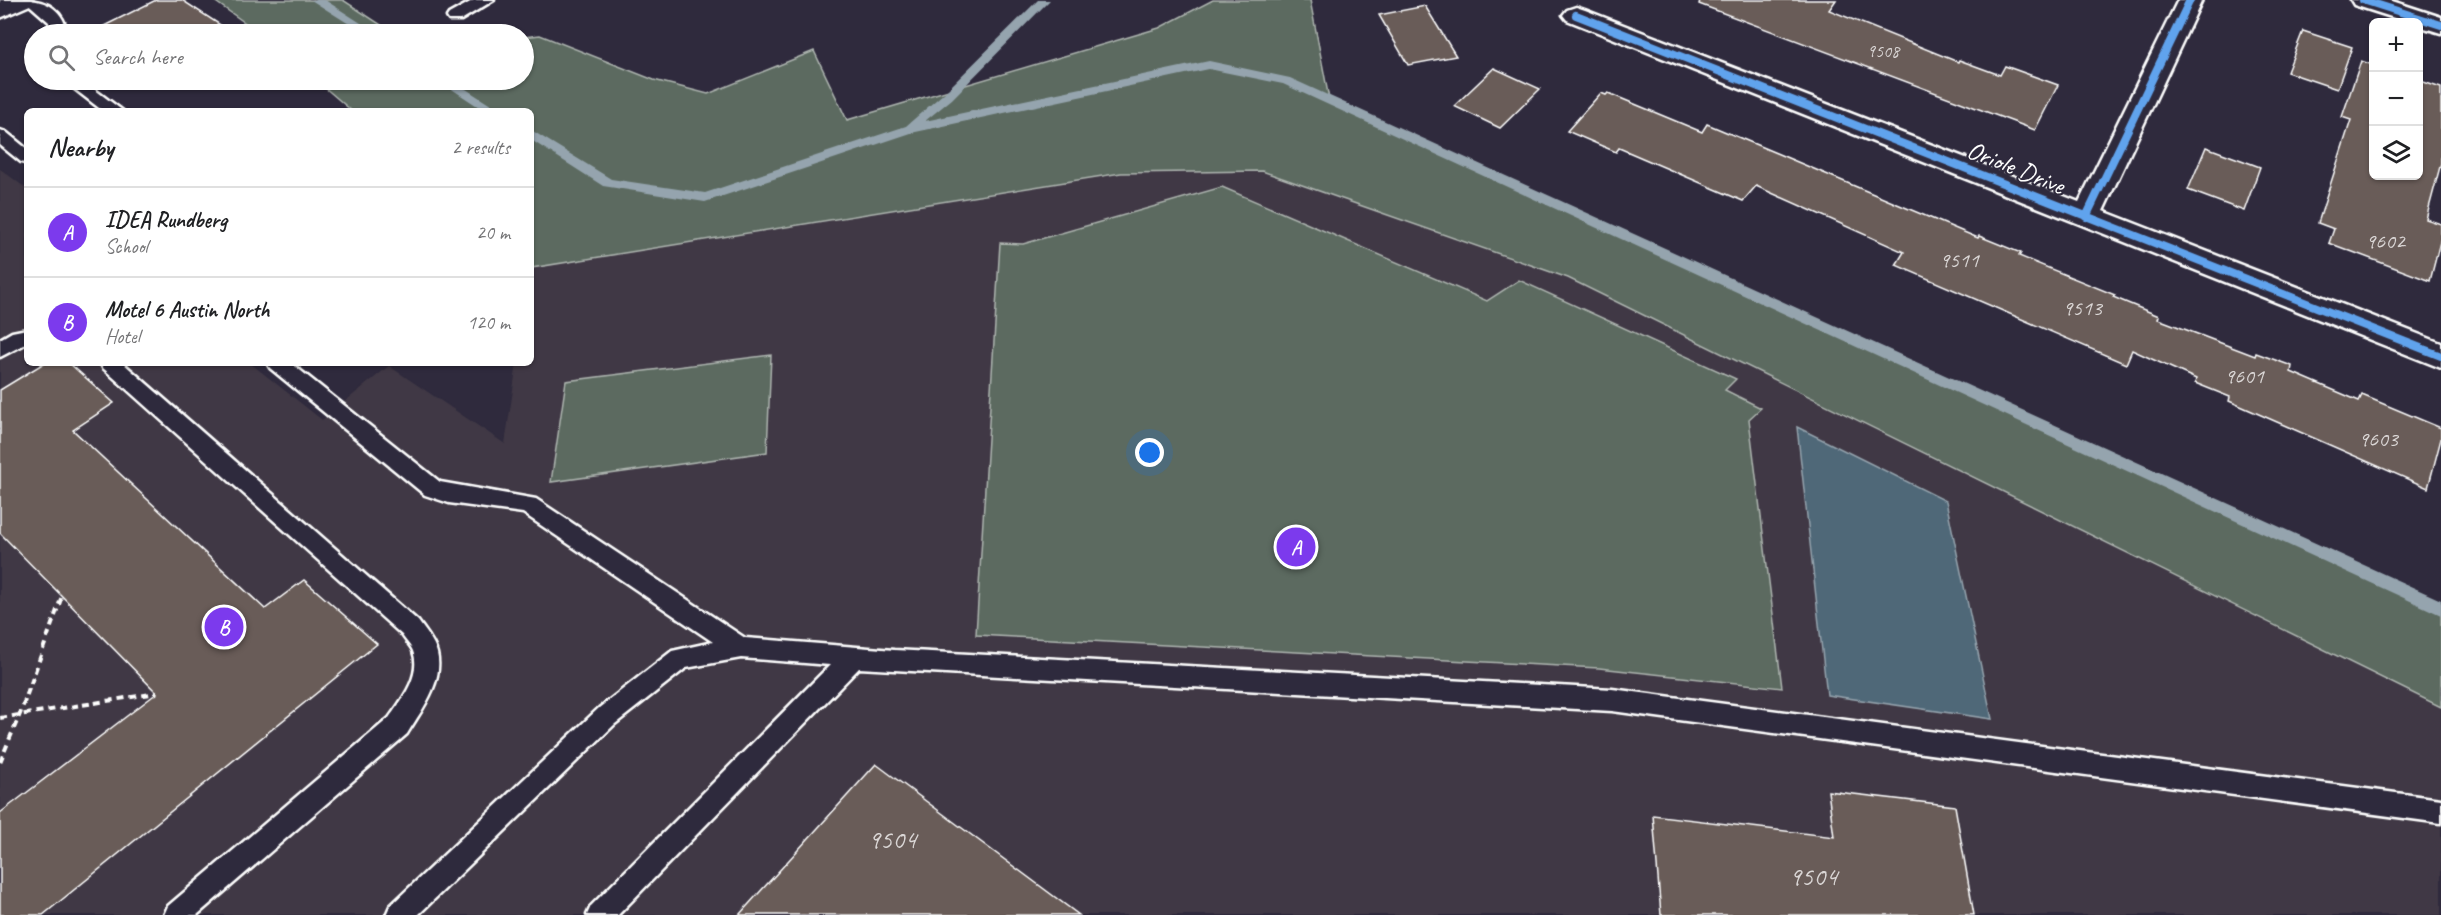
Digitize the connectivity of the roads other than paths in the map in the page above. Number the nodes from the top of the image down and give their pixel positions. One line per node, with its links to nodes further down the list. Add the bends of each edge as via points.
1 (21, 0): 6 (street)
2 (32, 0): 9 (lane)
3 (486, 0): 8 (lane)
4 (2190, 0): 15 (street)
5 (2362, 0): 10 (street)
6 (0, 10)
7 (1576, 15): 15 (street, Oriole Drive)
8 (455, 17)
9 (57, 24)
10 (2441, 25)
11 (85, 90): 12 (lane)
12 (110, 108)
13 (0, 136): 14 (lane)
14 (24, 156)
15 (2086, 217): 18 (street, Oriole Drive)
16 (24, 336): 17 (lane)
17 (0, 349)
18 (2441, 356)
19 (113, 366): 24 (lane, via 410,628 425,650 428,666 418,695 398,726)
20 (281, 366): 21 (lane, via 433,489 528,505)
21 (741, 648): 22 (lane); 25 (lane, via 680,658 607,716)
22 (855, 657): 23 (lane, via 1612,700); 26 (lane)
23 (2441, 811)
24 (177, 915)
25 (399, 915)
26 (600, 915)

